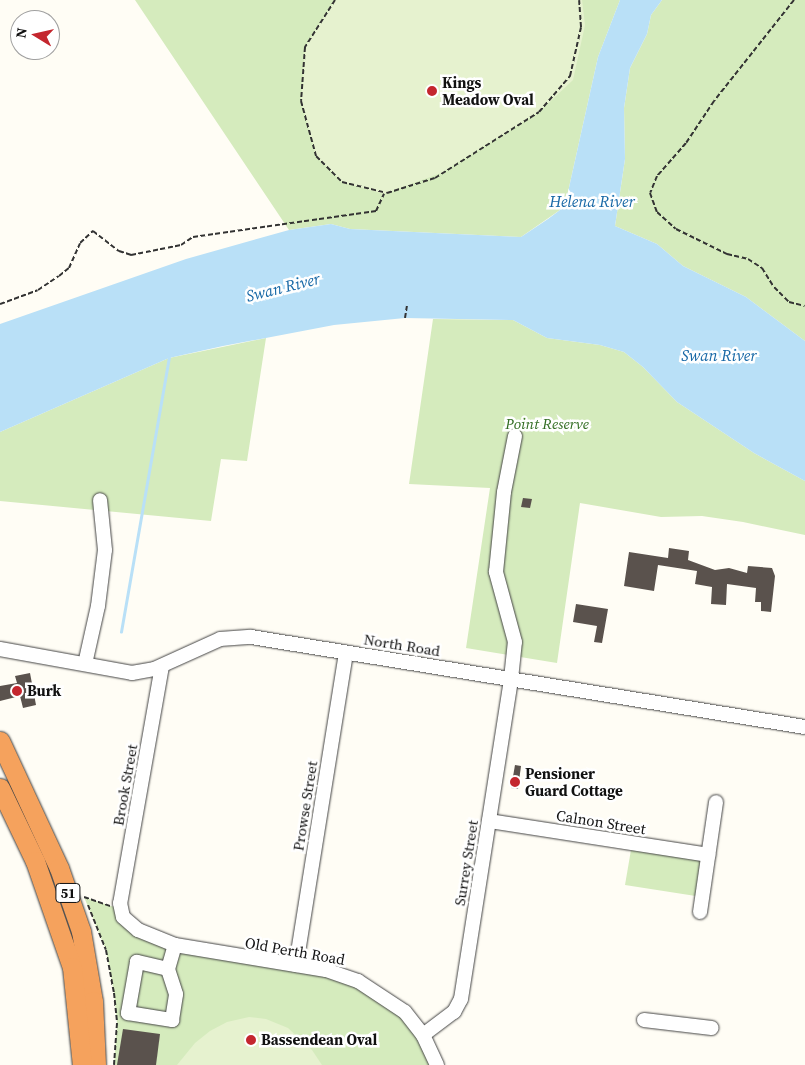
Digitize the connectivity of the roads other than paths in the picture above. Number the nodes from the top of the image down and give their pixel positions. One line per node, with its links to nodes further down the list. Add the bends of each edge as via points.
1 (515, 436): 7 (street, Surrey Street, via 504,492 496,572 515,642)
2 (100, 500): 5 (street, via 105,550 98,606)
3 (0, 649): 5 (street, North Road)
4 (346, 653): 6 (street, North Road, via 239,637 212,642); 7 (street, North Road); 17 (street, Prowse Street)
5 (85, 664): 6 (street, North Road, via 132,673)
6 (162, 666): 14 (street, Brook Street)
7 (511, 679): 8 (street, North Road); 12 (street, Surrey Street)
8 (805, 727)
9 (0, 741): 23 (highway, 51, via 59,868 81,931 93,1002)
10 (0, 788): 22 (highway, 51, via 35,860 72,967)
11 (716, 802): 13 (street)
12 (489, 821): 13 (street, Calnon Street); 21 (street, Surrey Street, via 461,999 454,1012)
13 (708, 855): 15 (street)
14 (120, 909): 16 (street, Old Perth Road, via 126,922 138,930)
15 (700, 912)
16 (175, 945): 17 (street, Old Perth Road); 18 (street)
17 (296, 965): 21 (street, Old Perth Road, via 344,975 372,987 405,1012)
18 (168, 969): 18 (street, via 176,994 172,1020 128,1012 137,962)
19 (644, 1020): 20 (street)
20 (712, 1028)
21 (423, 1035): 24 (street, Old Perth Road)
22 (82, 1065)
23 (96, 1065)
24 (437, 1065)

